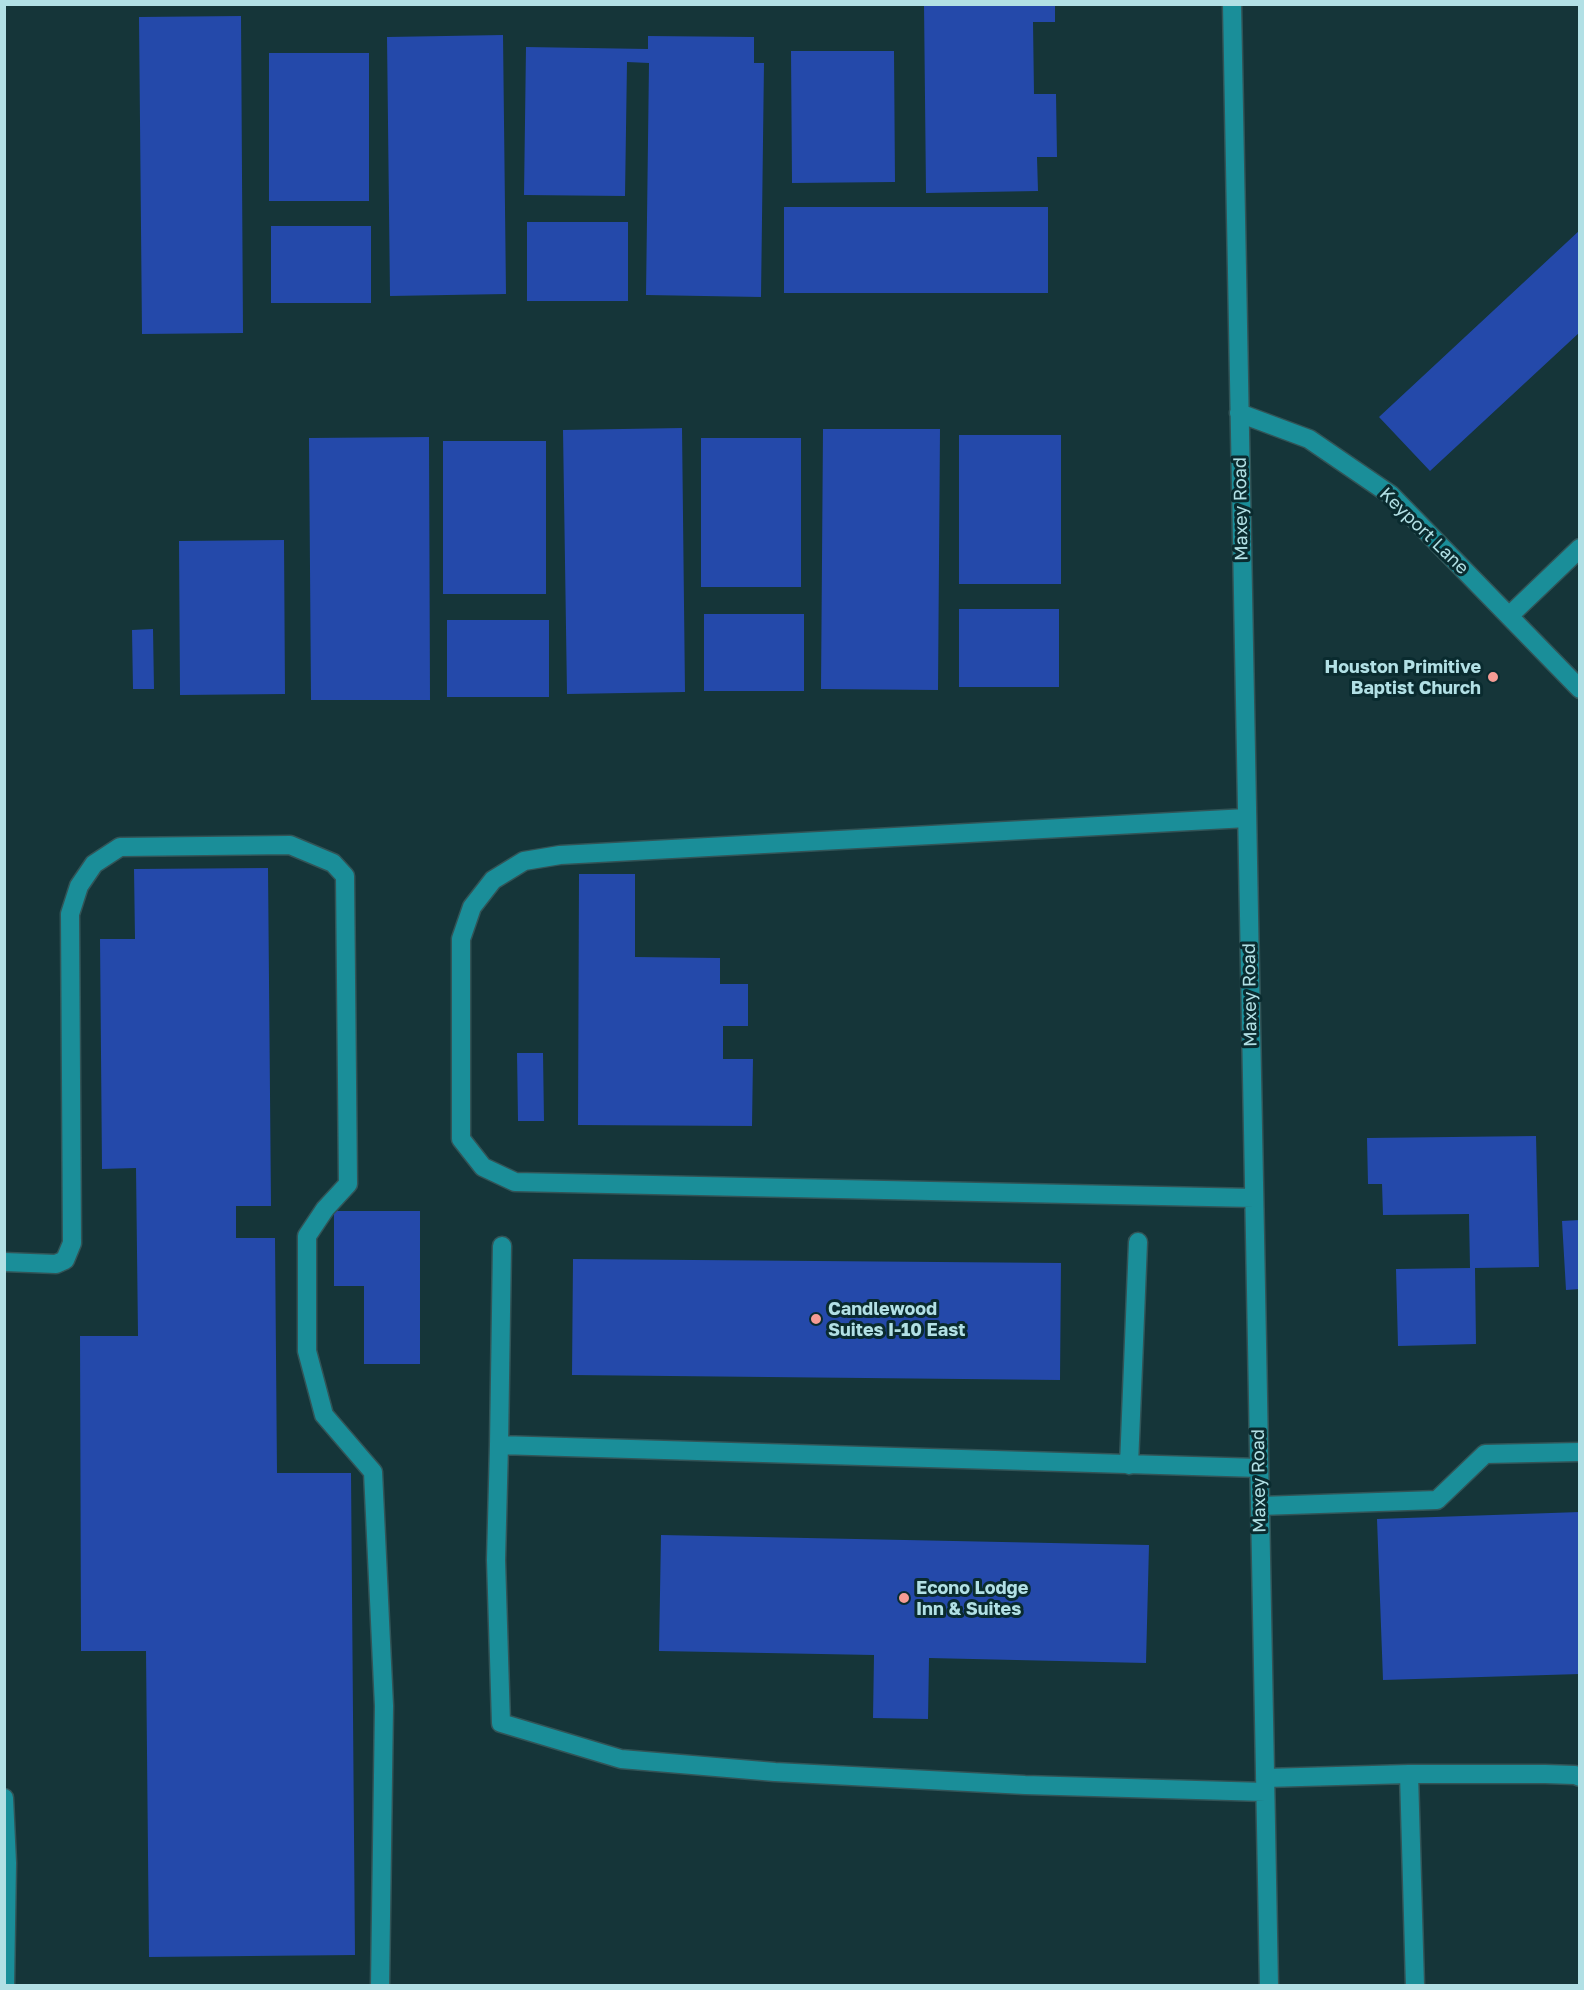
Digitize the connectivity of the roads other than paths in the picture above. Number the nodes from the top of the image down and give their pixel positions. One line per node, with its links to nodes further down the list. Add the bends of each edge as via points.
1 (1232, 4): 2 (street, Maxey Road)
2 (1239, 413): 4 (street, Keyport Lane, via 1309,439 1392,495); 6 (street, Maxey Road)
3 (1580, 548): 4 (street)
4 (1509, 616): 5 (street, Keyport Lane)
5 (1580, 689)
6 (1247, 818): 7 (street, Maxey Road); 7 (street, via 560,855 524,861 493,880 472,907 461,939 462,1139 483,1167 515,1182)
7 (1254, 1198): 14 (street, Maxey Road)
8 (1138, 1242): 13 (street)
9 (502, 1246): 11 (street)
10 (4, 1262): 22 (street, via 56,1264 65,1260 72,1243 70,914 79,886 94,864 120,847 290,845 333,863 345,876 348,1184 307,1236 307,1351 324,1415 373,1472 384,1706)
11 (499, 1445): 13 (street); 18 (street, via 496,1560 501,1723 621,1759 822,1775 1024,1785)
12 (1580, 1452): 15 (street, via 1485,1454 1437,1500)
13 (1129, 1465): 14 (street)
14 (1259, 1468): 15 (street, Maxey Road)
15 (1260, 1506): 18 (street, Maxey Road)
16 (1408, 1774): 17 (street); 18 (street); 24 (street)
17 (1580, 1777)
18 (1265, 1785): 23 (street, Maxey Road)
19 (4, 1798): 20 (street)
20 (6, 1879): 21 (street)
21 (6, 1986)
22 (380, 1986)
23 (1269, 1986)
24 (1415, 1986)

